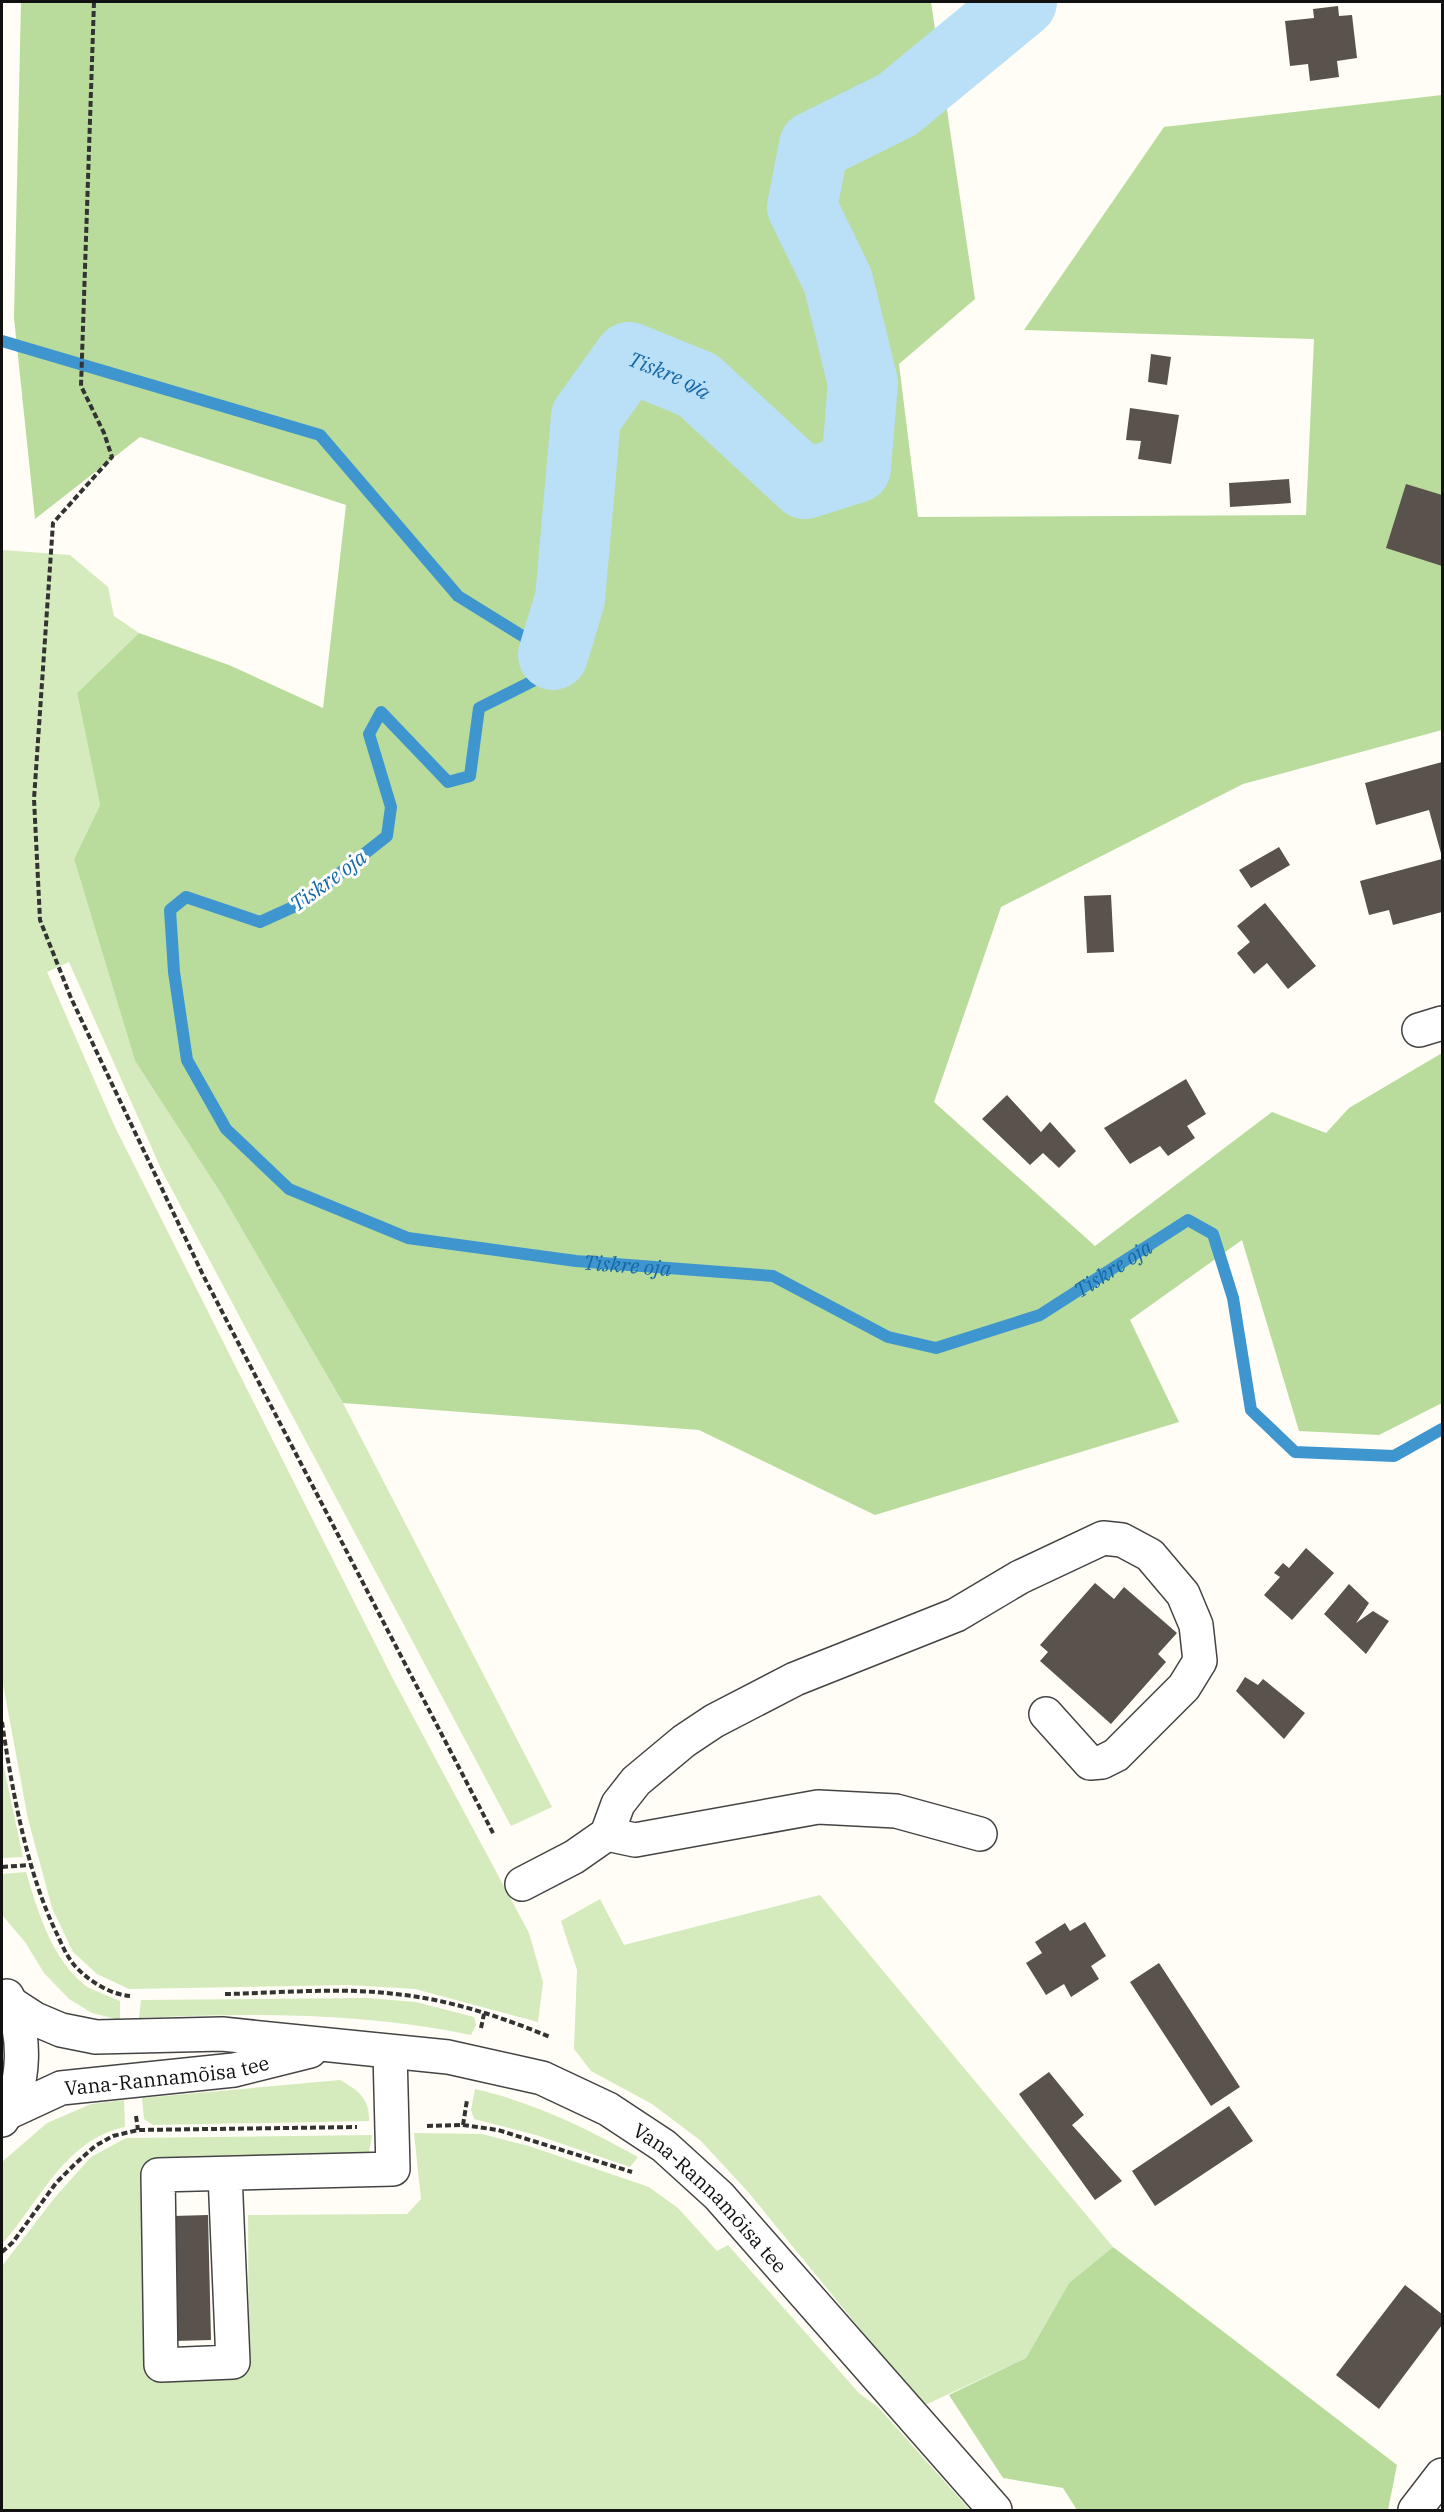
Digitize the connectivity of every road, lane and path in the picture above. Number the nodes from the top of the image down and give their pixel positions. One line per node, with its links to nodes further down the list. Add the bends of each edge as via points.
1 (94, 2): 6 (path, via 81,386 112,457 53,523 34,800 40,920 71,998 203,1275)
2 (1046, 1714): 4 (street, via 1090,1762 1102,1762 1116,1755 1184,1687 1200,1661 1196,1625 1184,1594 1150,1555 1122,1540 1103,1538 1020,1577 956,1616 785,1684 714,1721 636,1781 618,1804)
3 (2, 1722): 7 (path)
4 (607, 1834): 5 (street, via 635,1840 818,1807 896,1811); 9 (street, via 574,1857)
5 (980, 1834)
6 (494, 1835)
7 (30, 1865): 8 (path); 12 (path, via 47,1915 74,1965 106,1989)
8 (2, 1867)
9 (522, 1884)
10 (222, 1994): 13 (path, via 393,1993 451,2004)
11 (7, 1995): 14 (street, Vana-Rannamõisa tee, via 35,2019 61,2030 96,2037 222,2034); 16 (street, via 21,2040 20,2078)
12 (139, 1996)
13 (550, 2037)
14 (330, 2046): 15 (street, Vana-Rannamõisa tee); 16 (street, Vana-Rannamõisa tee, via 234,2070 61,2088)
15 (390, 2052): 17 (street, via 393,2169); 19 (street, Vana-Rannamõisa tee, via 448,2057 542,2078 608,2109 664,2146 719,2196)
16 (4, 2116)
17 (225, 2174): 17 (street, via 158,2175 161,2366 233,2362)
18 (1443, 2475): 20 (street)
19 (995, 2511)
20 (1415, 2511)

